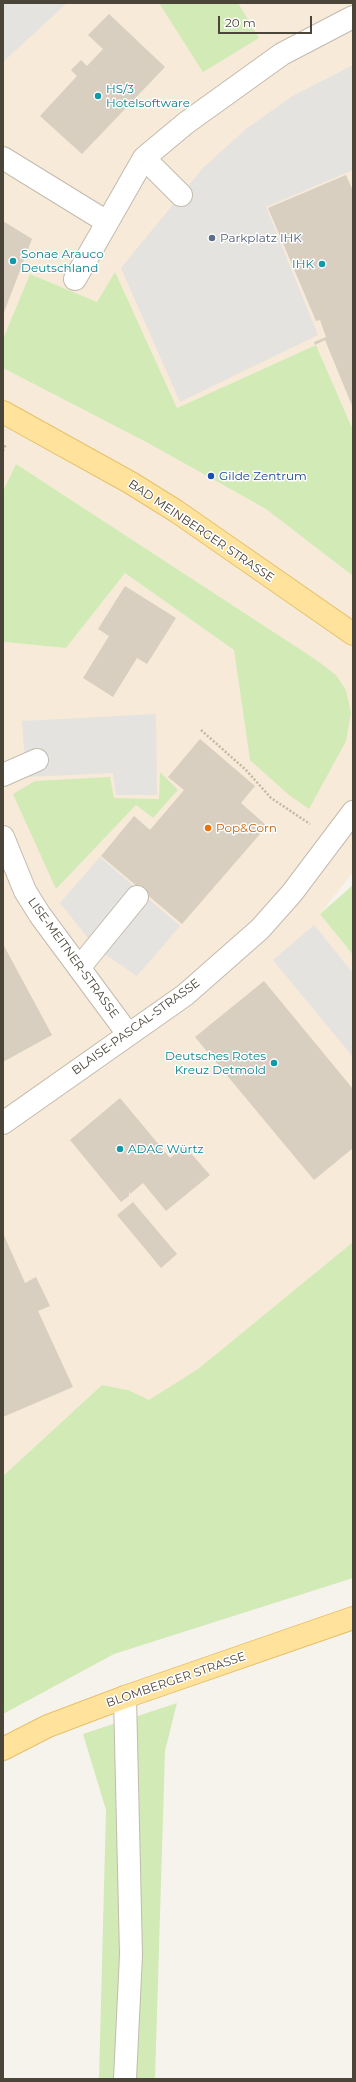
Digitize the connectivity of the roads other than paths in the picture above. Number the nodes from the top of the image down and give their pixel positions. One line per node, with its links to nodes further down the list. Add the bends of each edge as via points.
1 (353, 17): 3 (street, via 282,54 186,123)
2 (3, 158): 5 (street)
3 (144, 158): 4 (street); 5 (street)
4 (180, 195)
5 (107, 222): 6 (street)
6 (75, 279)
7 (3, 412): 8 (main road, BAD MEINBERGER STRASSE, via 176,511)
8 (353, 634)
9 (37, 760): 10 (street)
10 (3, 776)
11 (353, 812): 15 (street, BLAISE-PASCAL-STRASSE, via 292,893 260,929 185,995)
12 (3, 837): 14 (street, LISE-MEITNER-STRASSE, via 25,891)
13 (137, 897): 14 (street)
14 (79, 968): 15 (street, LISE-MEITNER-STRASSE)
15 (128, 1034): 16 (street, BLAISE-PASCAL-STRASSE)
16 (3, 1123)
17 (353, 1618): 18 (main road, BLOMBERGER STRASSE)
18 (125, 1697): 19 (main road, BLOMBERGER STRASSE, via 48,1726); 20 (street, via 131,1954)
19 (3, 1749)
20 (125, 2079)

